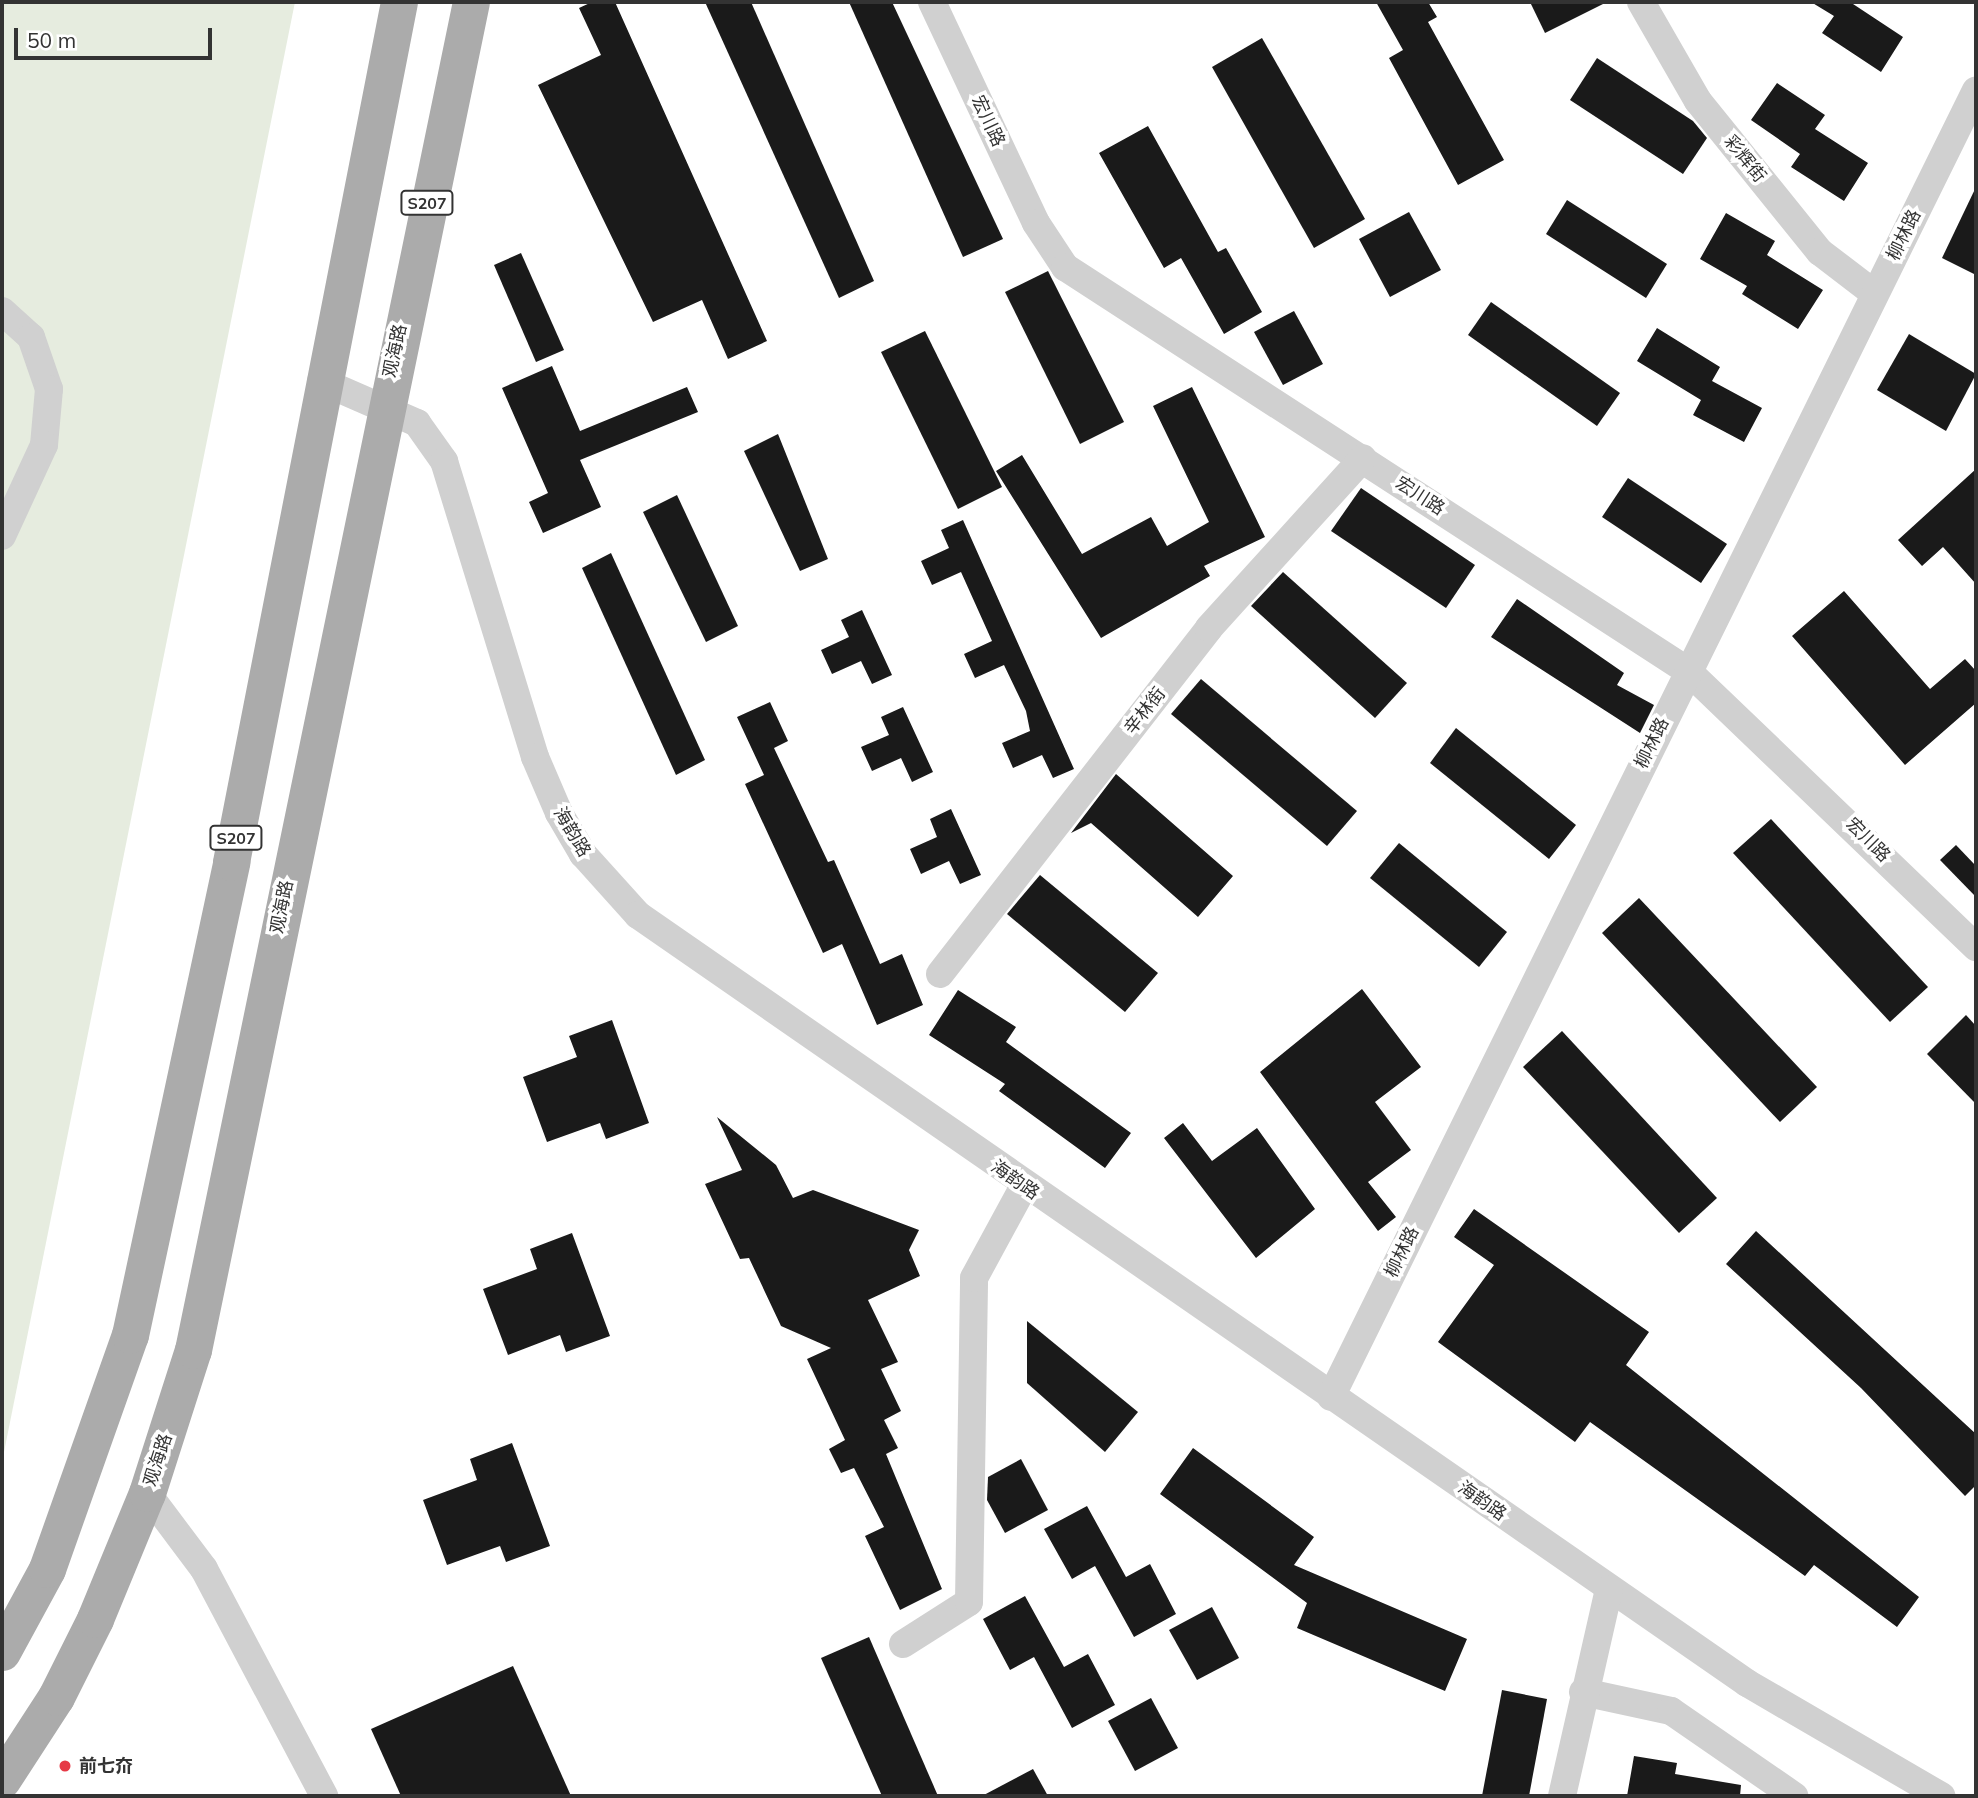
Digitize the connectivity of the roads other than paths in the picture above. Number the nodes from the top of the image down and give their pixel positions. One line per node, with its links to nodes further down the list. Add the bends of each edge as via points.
1 (399, 2): 8 (main road, S207)
2 (471, 2): 9 (main road, 观海路 / S207)
3 (932, 2): 10 (street, 宏川路, via 1036,223 1065,267)
4 (1641, 2): 6 (street, 彩辉街, via 1724,133 1819,252)
5 (1976, 90): 6 (street, 柳林路)
6 (1875, 294): 12 (street, 柳林路)
7 (2, 311): 11 (street, via 31,337 49,389 44,444)
8 (321, 381): 9 (street, 海韵路); 20 (main road, S207, via 231,862 130,1335 47,1569)
9 (383, 404): 15 (street, 海韵路, via 417,423 444,461 535,757 583,854 675,946); 17 (main road, 观海路 / S207, via 193,1350)
10 (1363, 458): 12 (street, 宏川路); 14 (street, 辛林街, via 1209,628)
11 (2, 536)
12 (1688, 671): 13 (street, 宏川路); 16 (street, 柳林路)
13 (1976, 947)
14 (940, 974)
15 (1024, 1186): 16 (street, 海韵路); 19 (street, via 974,1278 969,1602)
16 (1331, 1397): 18 (street, 海韵路)
17 (147, 1493): 22 (main road, 观海路 / S207, via 84,1642); 23 (street, via 204,1569)
18 (1609, 1588): 21 (street); 26 (street, 海韵路, via 1747,1683)
19 (903, 1644)
20 (2, 1652)
21 (1583, 1692): 24 (street); 25 (street, via 1671,1712)
22 (2, 1780)
23 (324, 1796)
24 (1562, 1796)
25 (1794, 1796)
26 (1941, 1796)

